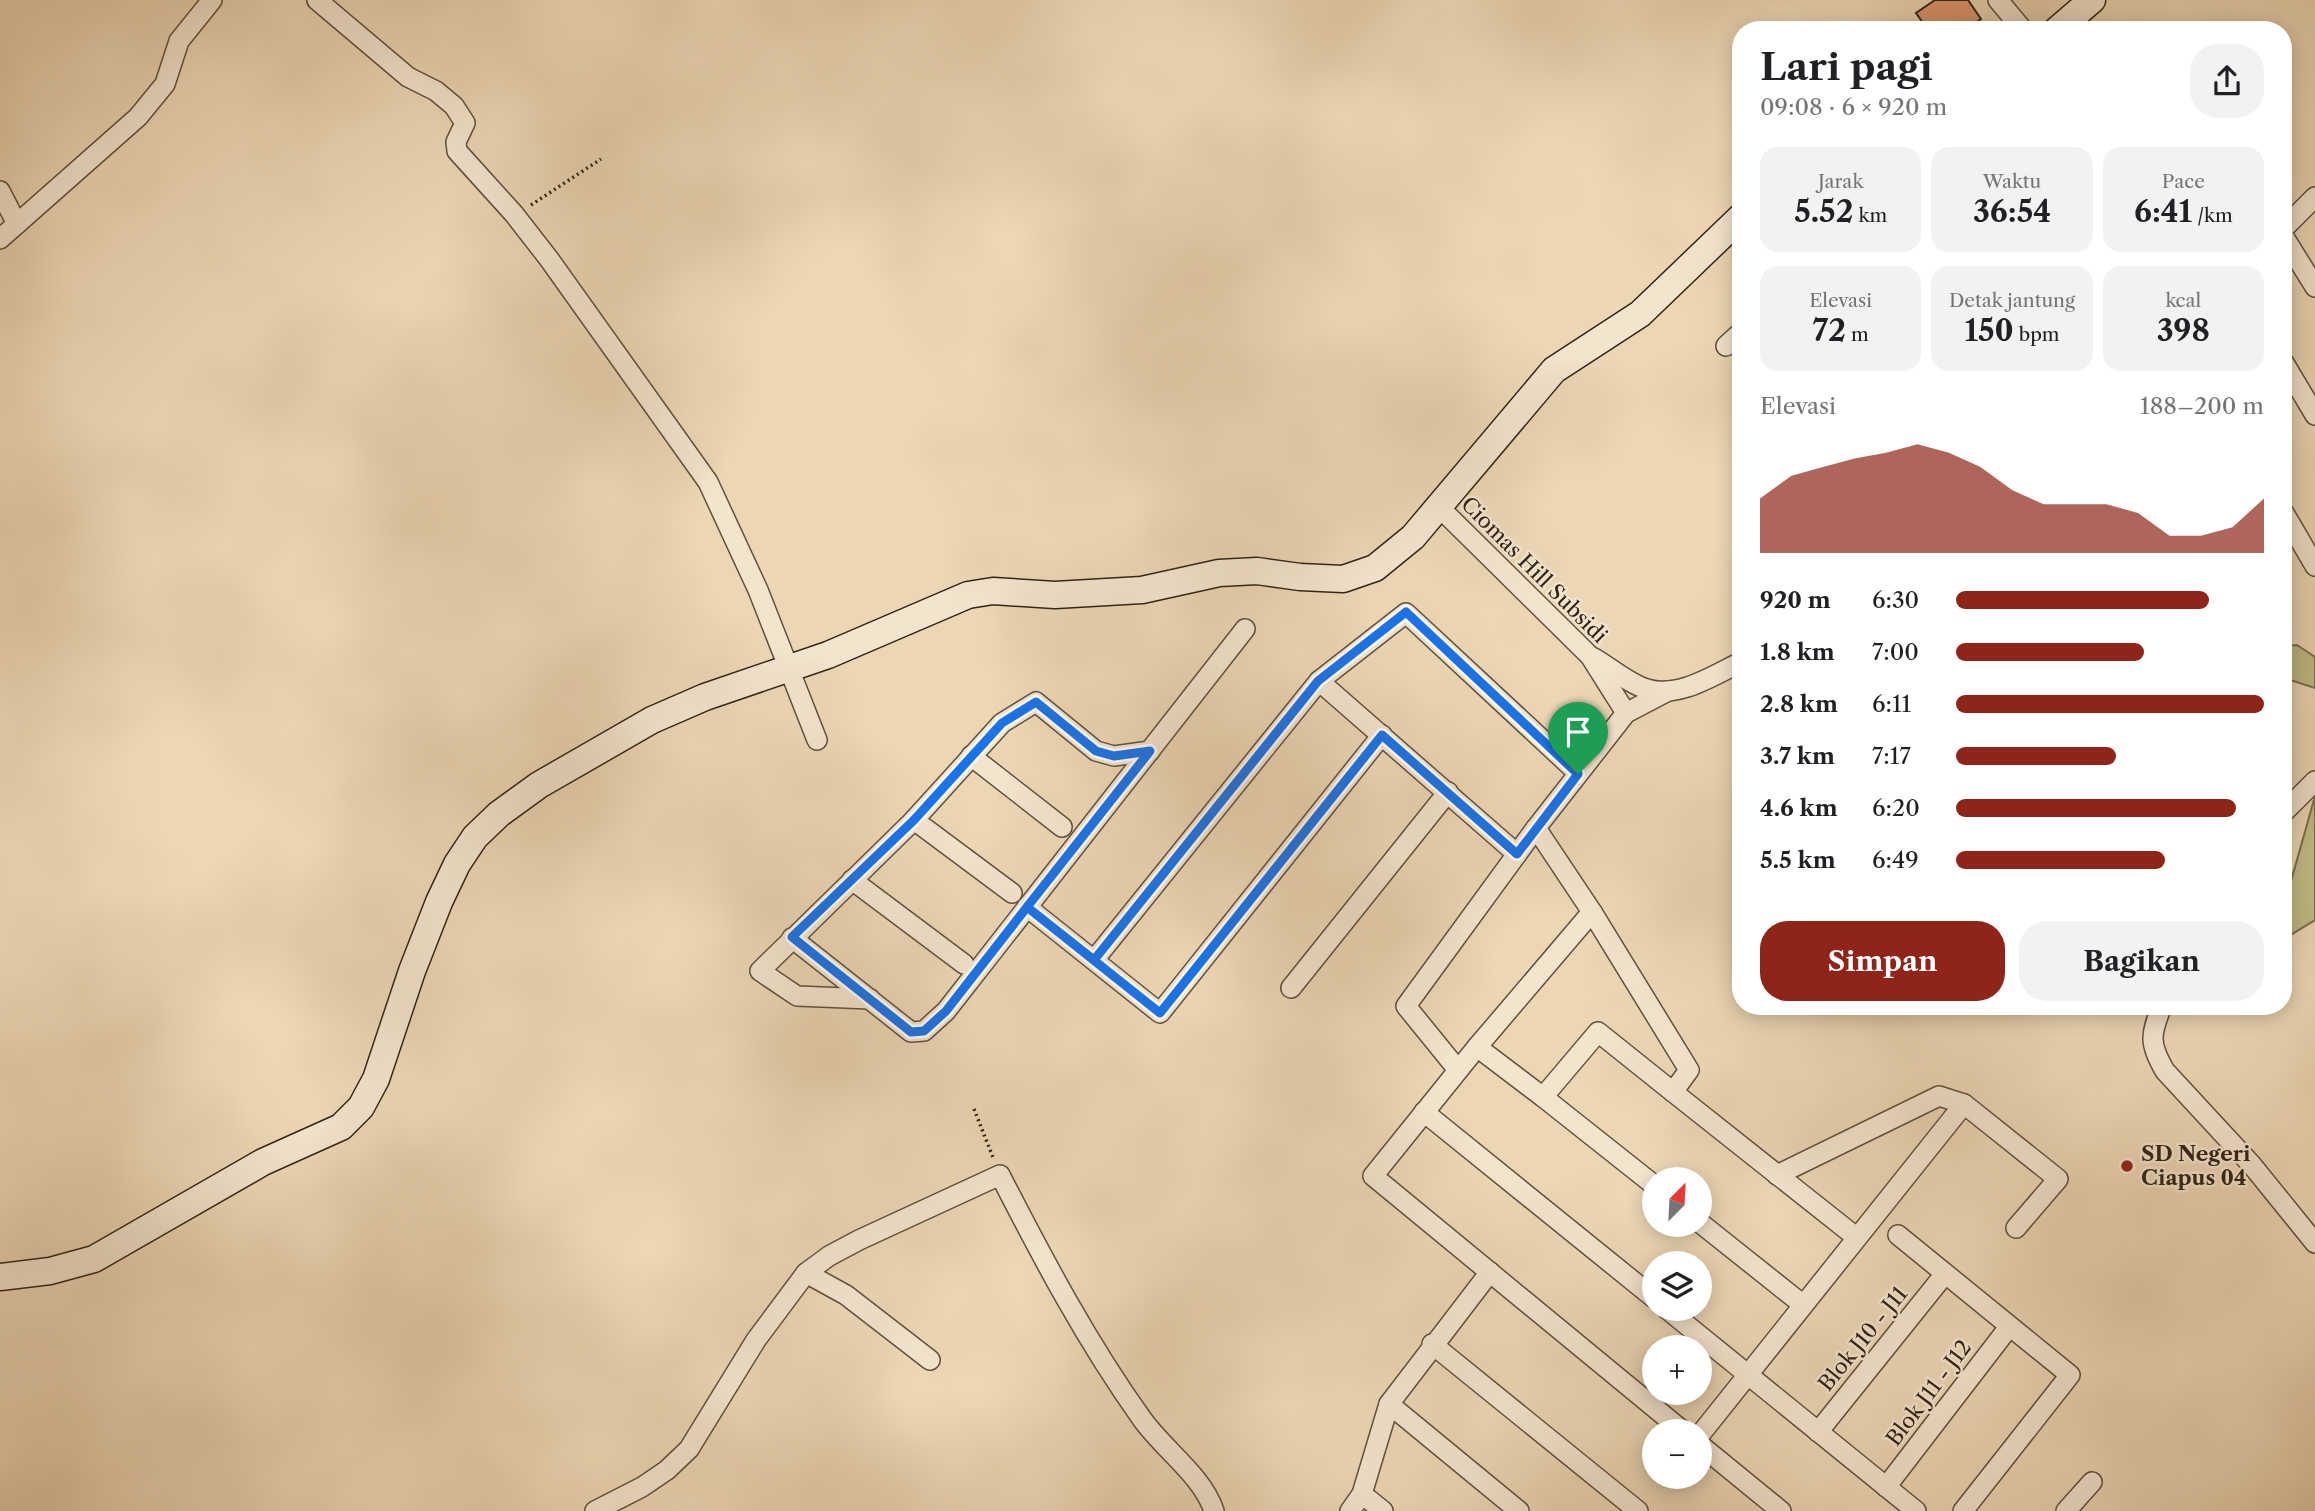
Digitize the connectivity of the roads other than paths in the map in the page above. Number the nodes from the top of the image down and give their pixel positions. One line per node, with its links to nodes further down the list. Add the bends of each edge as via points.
1 (212, 0): 10 (street, via 179,41 165,84 138,117)
2 (317, 0): 25 (street, via 408,77 454,106 465,123 457,151 514,214 708,482 758,590)
3 (1998, 0): 5 (street)
4 (2092, 0): 6 (street)
5 (2015, 21)
6 (2068, 21)
7 (0, 191): 10 (street)
8 (2315, 197): 9 (street)
9 (2292, 220)
10 (17, 224): 12 (street)
11 (1732, 226): 19 (street, via 1640,314 1554,370)
12 (0, 239)
13 (2292, 250): 14 (street)
14 (2315, 287)
15 (1732, 341): 16 (street)
16 (1727, 346)
17 (2292, 376): 18 (street)
18 (2315, 415)
19 (1438, 506): 23 (street, Ciomas Hill Subsidi); 25 (street, via 1388,559 1343,579 1257,570 1219,573 1142,590 968,595)
20 (2292, 527): 21 (street)
21 (2315, 566)
22 (1245, 629): 31 (street)
23 (1590, 656): 27 (street, via 1646,689); 28 (street, Ciomas Hill Subsidi)
24 (1732, 666): 27 (street)
25 (788, 670): 30 (street); 67 (street, via 652,720 539,785 475,837 439,902 376,1079 361,1107 341,1127 217,1186 94,1259)
26 (1318, 681): 29 (street); 33 (street, via 1406,612); 46 (street)
27 (1668, 691): 28 (street)
28 (1626, 713): 33 (street)
29 (1382, 735): 35 (street); 46 (street, via 1160,1013)
30 (817, 740)
31 (1150, 751): 32 (street, via 1114,756 1096,751 1036,702 1002,723); 43 (street)
32 (971, 756): 37 (street); 38 (street)
33 (1578, 774): 39 (street)
34 (2315, 781): 36 (street)
35 (1448, 792): 40 (street); 48 (street)
36 (2292, 804)
37 (914, 820): 41 (street); 42 (street)
38 (1062, 827)
39 (1535, 828): 40 (street); 44 (street)
40 (1517, 854): 52 (street, via 1406,1006)
41 (852, 880): 45 (street); 47 (street)
42 (1012, 893)
43 (1027, 907): 46 (street); 49 (street, via 946,1011 924,1031 911,1032)
44 (1591, 912): 51 (street); 53 (street, via 1689,1070)
45 (792, 937): 49 (street); 49 (street, via 760,971 797,996)
46 (1094, 960)
47 (964, 964)
48 (1291, 988)
49 (870, 999)
50 (2159, 1015): 63 (street, via 2151,1040 2165,1071 2251,1164)
51 (1476, 1047): 52 (street); 54 (street)
52 (1458, 1070): 56 (street)
53 (1673, 1092): 54 (street, via 1598,1032); 58 (street)
54 (1543, 1097): 57 (street)
55 (1964, 1104): 58 (street, via 1938,1096); 59 (street, via 2058,1179); 62 (street)
56 (1424, 1112): 64 (street, via 1373,1176); 68 (street)
57 (1642, 1175)
58 (1777, 1175): 62 (street)
59 (2016, 1228)
60 (1712, 1232): 69 (street)
61 (1898, 1235): 66 (street)
62 (1856, 1237): 69 (street)
63 (2315, 1243)
64 (1490, 1272): 72 (street); 76 (street)
65 (806, 1273): 73 (street, via 846,1295); 83 (street, via 756,1340 689,1449 642,1487); 84 (street, via 828,1255 1000,1175 1095,1347 1143,1420 1203,1490)
66 (1944, 1275): 71 (street); 78 (street, Blok J10 - J11)
67 (0, 1278)
68 (1642, 1288)
69 (1802, 1304): 74 (street)
70 (1682, 1321): 74 (street)
71 (2009, 1327): 81 (street, Blok J11 - J12); 91 (street, via 2070,1375)
72 (1432, 1344): 75 (street); 88 (street)
73 (930, 1360)
74 (1747, 1374): 77 (street); 78 (street)
75 (1389, 1404): 82 (street); 87 (street)
76 (1668, 1419)
77 (1712, 1419)
78 (1818, 1432): 81 (street)
79 (1712, 1455): 89 (street)
80 (2092, 1482): 92 (street)
81 (1886, 1487): 90 (street)
82 (1362, 1494): 85 (street); 86 (street)
83 (595, 1511)
84 (1214, 1511)
85 (1350, 1511)
86 (1383, 1511)
87 (1519, 1511)
88 (1636, 1511)
89 (1781, 1511)
90 (1916, 1511)
91 (1963, 1511)
92 (2066, 1511)

